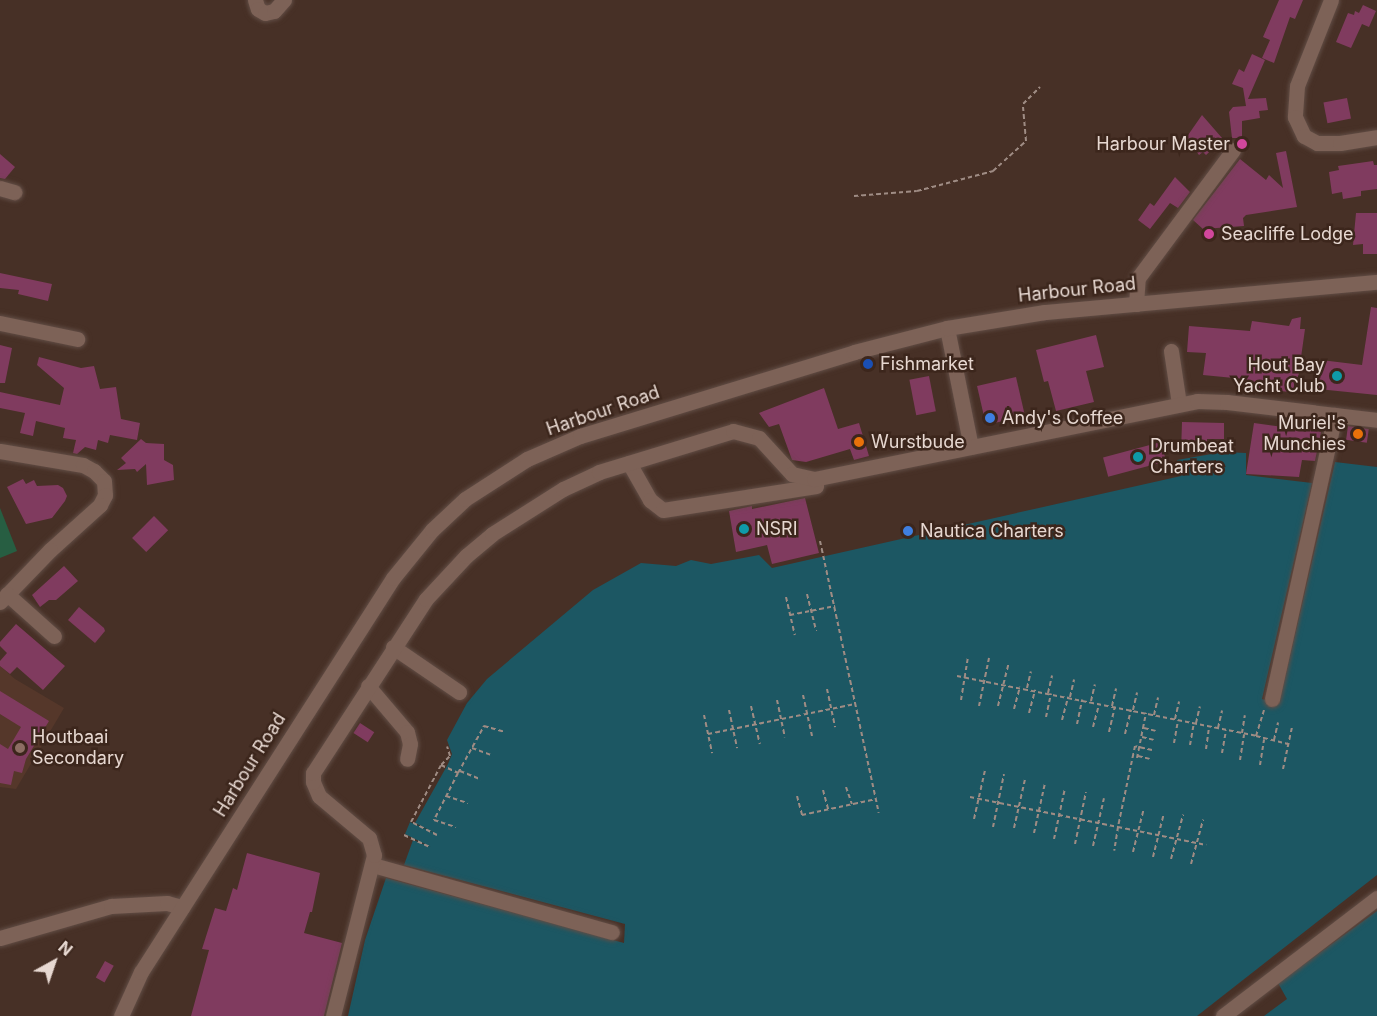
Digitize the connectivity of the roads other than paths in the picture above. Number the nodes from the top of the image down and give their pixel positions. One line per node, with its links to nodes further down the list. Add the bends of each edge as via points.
1 (255, 0): 2 (street, via 258,9 266,13 274,11)
2 (284, 0)
3 (1331, 0): 4 (street, via 1297,86 1295,117 1304,136 1317,143)
4 (1377, 137)
5 (1233, 150): 7 (street, via 1138,278)
6 (1377, 282): 7 (street, Harbour Road)
7 (1136, 303): 9 (street, Harbour Road, via 998,317)
8 (0, 323): 10 (street)
9 (947, 328): 15 (street); 28 (street, Harbour Road, via 854,352 580,436 527,459 465,499 432,530 393,578)
10 (77, 339)
11 (1171, 351): 12 (street)
12 (1179, 404): 13 (street, via 1214,400); 15 (street)
13 (1335, 415): 14 (street); 24 (street)
14 (1377, 420)
15 (971, 447): 17 (street, via 814,479 792,474 765,443 751,434 733,431)
16 (0, 451): 19 (street, via 82,465 104,481 105,495 100,505)
17 (628, 463): 18 (street, via 650,500 663,510); 21 (street, via 563,489 492,534 426,599)
18 (816, 486)
19 (3, 598): 20 (street)
20 (54, 636)
21 (393, 647): 22 (street); 23 (street)
22 (368, 686): 25 (street, via 407,732); 26 (street, via 321,760 313,782 319,796 369,838)
23 (459, 692)
24 (1269, 702)
25 (407, 759)
26 (373, 865): 29 (street); 32 (street)
27 (1377, 898): 33 (street)
28 (182, 908): 30 (street, via 167,903 111,906); 31 (street, Harbour Road, via 141,972)
29 (612, 932)
30 (0, 938)
31 (121, 1016)
32 (333, 1016)
33 (1223, 1016)

